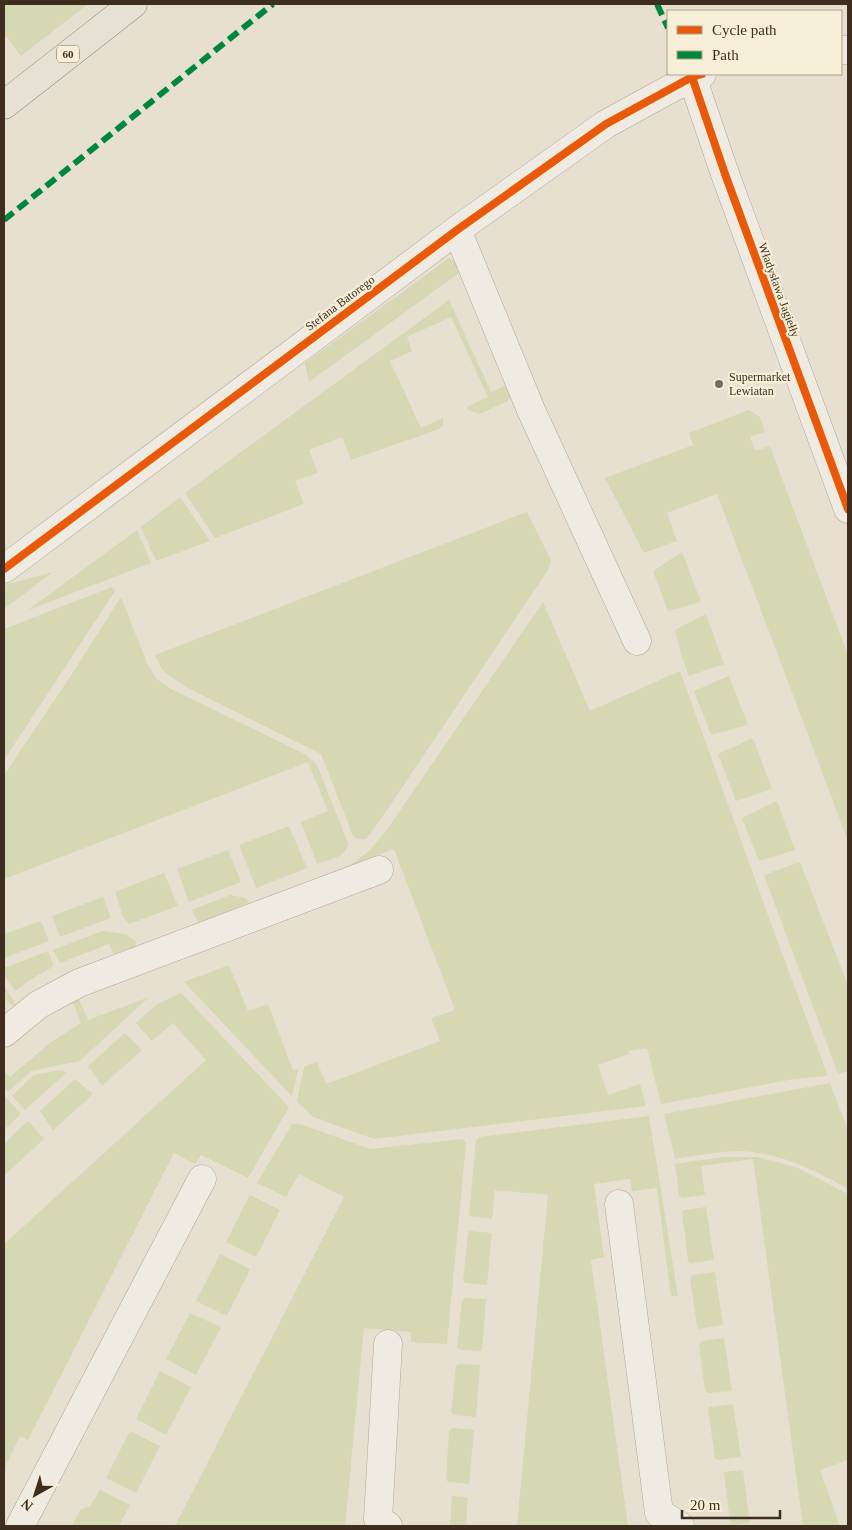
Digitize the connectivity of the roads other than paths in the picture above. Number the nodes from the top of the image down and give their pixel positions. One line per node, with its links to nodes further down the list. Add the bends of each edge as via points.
1 (133, 4): 3 (main road, 60)
2 (697, 76): 4 (street, Stefana Batorego, via 606,124); 5 (street, Władysława Jagiełły, via 728,183)
3 (4, 105)
4 (457, 230): 6 (street, Stefana Batorego); 7 (street, via 531,410)
5 (848, 509)
6 (4, 569)
7 (637, 641)
8 (379, 870): 9 (street, via 79,983 38,1005)
9 (4, 1032)
10 (202, 1179): 13 (street)
11 (619, 1204): 15 (street, via 659,1513)
12 (388, 1344): 14 (street, via 378,1519)
13 (20, 1526)
14 (388, 1526)
15 (680, 1526)

